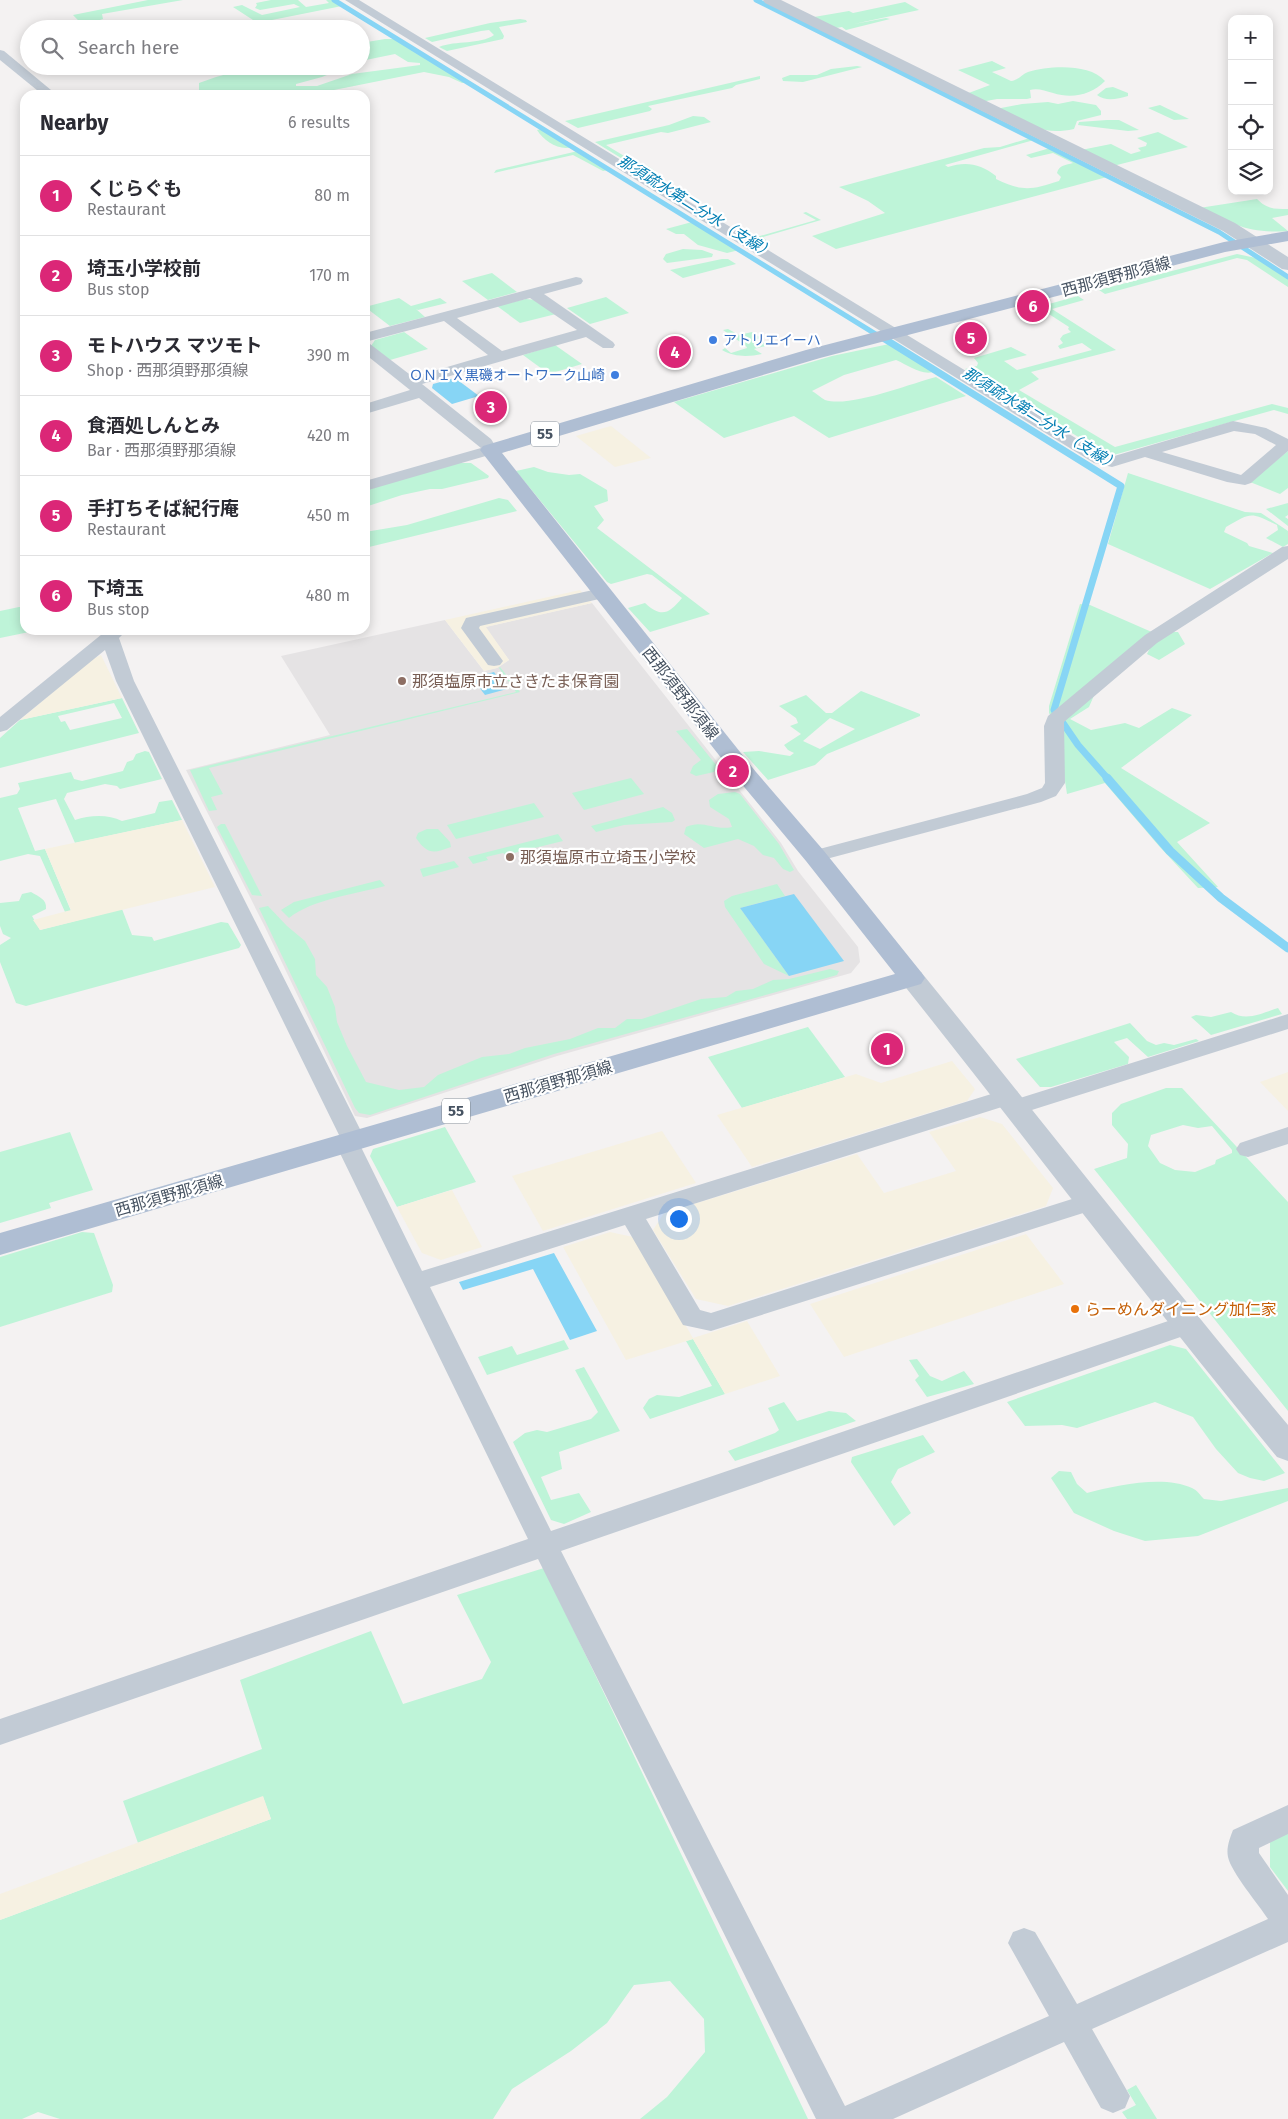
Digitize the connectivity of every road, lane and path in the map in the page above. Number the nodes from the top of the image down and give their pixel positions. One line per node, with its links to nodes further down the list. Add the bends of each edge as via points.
1 (351, 0): 14 (street)
2 (770, 0): 8 (street)
3 (0, 54): 4 (street)
4 (20, 70)
5 (26, 75): 6 (street)
6 (45, 90)
7 (1288, 236): 8 (main road, 西那須野那須線 / 55)
8 (1252, 241): 9 (street); 14 (main road, 西那須野那須線 / 55)
9 (1288, 265)
10 (576, 281): 11 (street)
11 (533, 292): 12 (street); 13 (street)
12 (446, 316): 15 (street); 18 (street)
13 (589, 331): 16 (street); 18 (street)
14 (894, 334): 21 (main road, 西那須野那須線 / 55, via 804,356); 22 (street, via 1100,460 1112,462)
15 (370, 337)
16 (608, 345)
17 (370, 351): 19 (street)
18 (500, 357): 19 (street)
19 (415, 387): 20 (street); 21 (street, via 485,442)
20 (370, 406)
21 (490, 450): 23 (street); 25 (main road, 西那須野那須線)
22 (1145, 452): 22 (street, via 1245,480 1285,445 1280,438 1232,426)
23 (370, 485)
24 (1288, 551): 30 (street, via 1152,639 1055,720 1056,783 1049,792)
25 (602, 593): 28 (street, via 472,622 470,628); 30 (main road, 西那須野那須線)
26 (113, 635): 29 (street)
27 (114, 635): 35 (street, via 126,681)
28 (494, 661)
29 (0, 726)
30 (815, 856): 31 (main road, 西那須野那須線)
31 (912, 978): 33 (street); 35 (main road, 西那須野那須線 / 55)
32 (1288, 1021): 33 (street)
33 (1012, 1102): 37 (street); 38 (street)
34 (1288, 1135): 36 (street)
35 (351, 1142): 39 (main road, 西那須野那須線 / 55); 40 (street)
36 (1248, 1149)
37 (1090, 1202): 38 (street, via 711,1322 692,1318); 41 (street)
38 (631, 1215): 40 (street)
39 (0, 1244)
40 (415, 1282): 43 (street)
41 (1186, 1325): 42 (street); 43 (street)
42 (1288, 1448)
43 (544, 1544): 44 (street); 51 (street)
44 (0, 1732)
45 (1288, 1819): 46 (street, via 1244,1840 1243,1856)
46 (1288, 1921)
47 (1288, 1926): 49 (street)
48 (1024, 1943): 49 (street)
49 (1070, 2023): 50 (street); 52 (street)
50 (1112, 2096)
51 (834, 2119)
52 (854, 2119)

